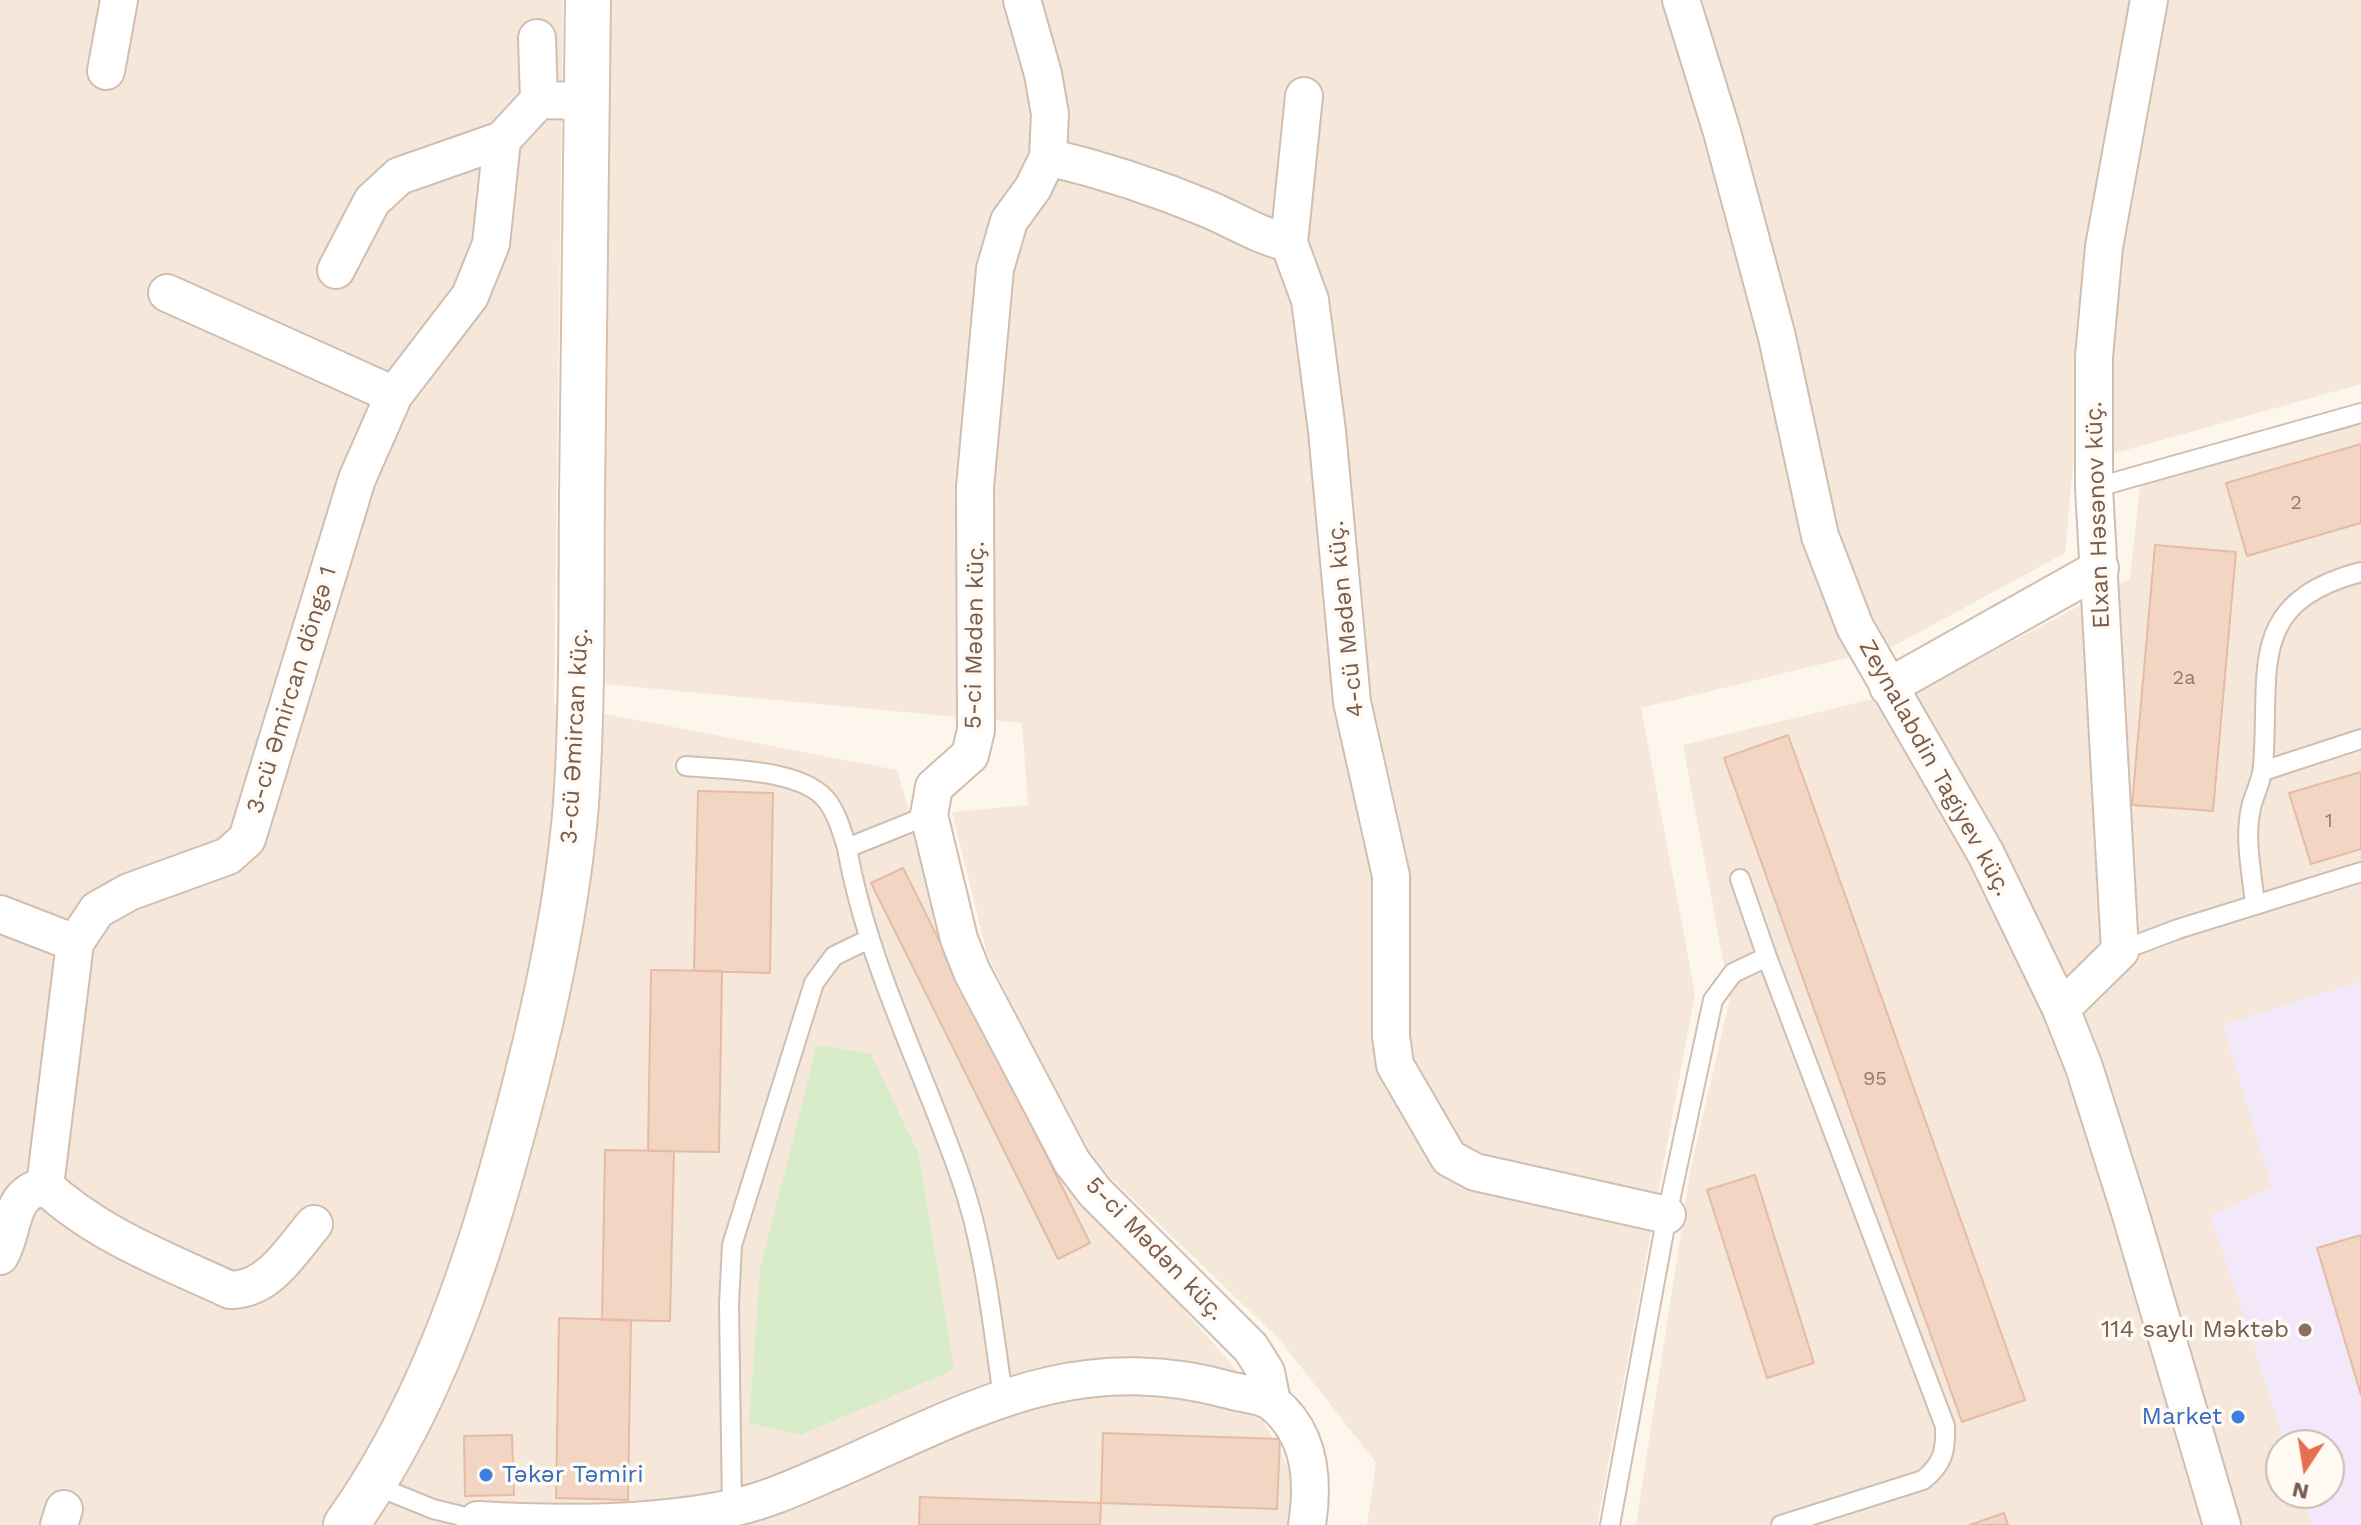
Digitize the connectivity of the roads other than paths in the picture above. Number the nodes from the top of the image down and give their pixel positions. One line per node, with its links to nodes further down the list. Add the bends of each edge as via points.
1 (119, 0): 7 (street)
2 (588, 0): 10 (main road, 3-cü Əmircan küç.)
3 (1022, 0): 12 (street, 5-ci Mədən küç., via 1048,101)
4 (1681, 0): 21 (street, Zeynalabdin Tagiyev küç., via 1777,337 1820,536 1855,627)
5 (2149, 0): 18 (street, Elxan Həsənov küç., via 2104,247 2094,357)
6 (537, 38): 9 (street)
7 (106, 71)
8 (1304, 96): 13 (street)
9 (539, 100): 10 (street); 11 (street)
10 (586, 101): 42 (main road, 3-cü Əmircan küç., via 580,676 575,806 561,905 523,1099 484,1236 448,1334 405,1431)
11 (502, 140): 14 (street, via 399,176 372,201); 16 (street, 3-cü Əmircan döngə 1, via 491,244 470,296)
12 (1048, 157): 13 (street, via 1118,173); 25 (street, 5-ci Mədən küç., via 1009,221 995,269 975,487 976,730 970,755 934,787)
13 (1289, 243): 37 (street, 4-cü Mədən küç., via 1310,300 1352,702 1391,876 1395,1065 1449,1158 1475,1172)
14 (336, 270)
15 (167, 293): 16 (street)
16 (394, 395): 32 (street, 3-cü Əmircan döngə 1, via 357,479 247,839 228,856 129,892 97,910)
17 (2361, 413): 18 (lane)
18 (2094, 488): 19 (street, Elxan Həsənov küç.)
19 (2100, 568): 21 (street); 33 (street, Elxan Həsənov küç.)
20 (2361, 572): 24 (lane, via 2324,582 2290,608 2268,646)
21 (1888, 687): 35 (street, Zeynalabdin Tagiyev küç., via 1986,854)
22 (2361, 739): 24 (lane)
23 (686, 766): 26 (lane, via 805,783 827,799)
24 (2263, 771): 29 (lane, via 2248,832)
25 (929, 815): 26 (lane); 41 (street, 5-ci Mədən küç., via 972,972 1072,1162 1095,1192 1251,1348 1266,1372)
26 (847, 848): 31 (lane)
27 (2361, 872): 29 (lane)
28 (1740, 879): 34 (lane)
29 (2255, 905): 33 (lane)
30 (0, 914): 32 (street)
31 (869, 939): 40 (lane, via 974,1221); 43 (lane, via 834,956 814,983 732,1245)
32 (75, 943): 36 (street, 3-cü Əmircan döngə 1)
33 (2120, 951): 35 (street)
34 (1767, 957): 37 (lane, via 1733,973 1713,1000); 48 (lane, via 1945,1426 1946,1449 1938,1468 1923,1480)
35 (2061, 1009): 49 (street, Zeynalabdin Tagiyev küç., via 2130,1212)
36 (45, 1186): 38 (street, via 107,1233 230,1290 247,1290 272,1274); 39 (street, via 29,1189 15,1205 9,1241)
37 (1667, 1215): 47 (lane)
38 (314, 1224)
39 (0, 1256)
40 (1003, 1396): 41 (street, via 1060,1380 1105,1375 1201,1382); 43 (street, via 776,1495)
41 (1272, 1402): 46 (street, via 1301,1436 1310,1465)
42 (374, 1485): 44 (lane); 45 (main road, 3-cü Əmircan küç.)
43 (732, 1508): 44 (street, via 667,1519)
44 (477, 1523)
45 (346, 1525)
46 (1307, 1525)
47 (1610, 1525)
48 (1781, 1525)
49 (2222, 1525)

